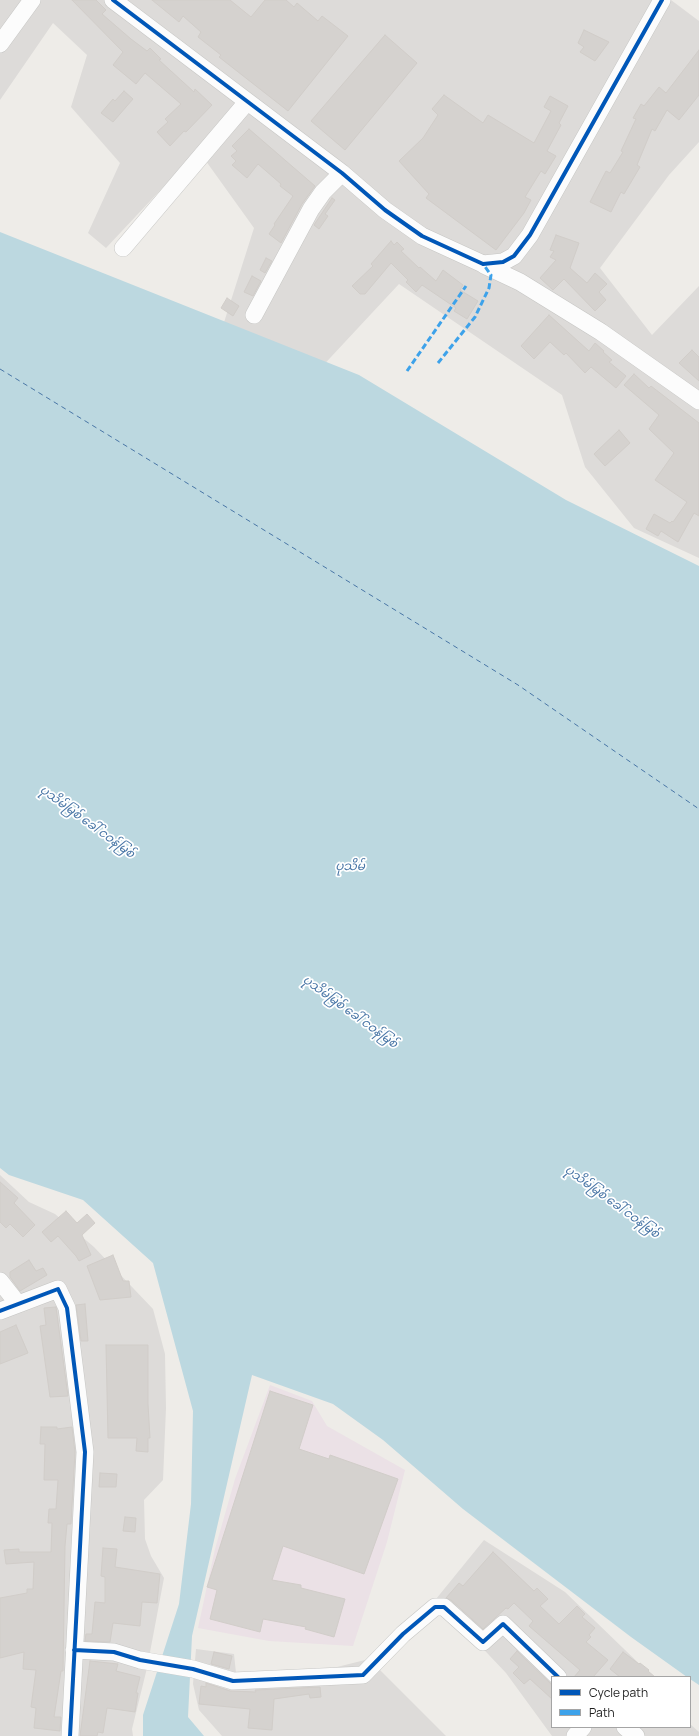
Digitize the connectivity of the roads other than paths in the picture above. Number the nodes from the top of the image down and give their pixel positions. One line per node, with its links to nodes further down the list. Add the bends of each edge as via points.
1 (32, 0): 4 (street)
2 (113, 0): 5 (street)
3 (662, 0): 8 (street, via 530,235 514,256 503,262)
4 (0, 44)
5 (247, 102): 6 (street); 7 (street)
6 (342, 173): 8 (street, via 385,210 422,236); 9 (street, via 311,209)
7 (123, 248)
8 (483, 264): 10 (street, via 520,282 601,332)
9 (254, 315)
10 (699, 401)
11 (0, 1281): 12 (street)
12 (18, 1304): 13 (street); 14 (street, via 58,1289 67,1308 85,1452)
13 (0, 1311)
14 (74, 1650): 15 (street, via 114,1652 233,1680 363,1675 403,1634 435,1607 444,1607 483,1642 503,1624); 18 (street)
15 (557, 1676)
16 (582, 1728): 19 (street)
17 (626, 1728): 20 (street)
18 (70, 1736)
19 (575, 1736)
20 (636, 1736)

